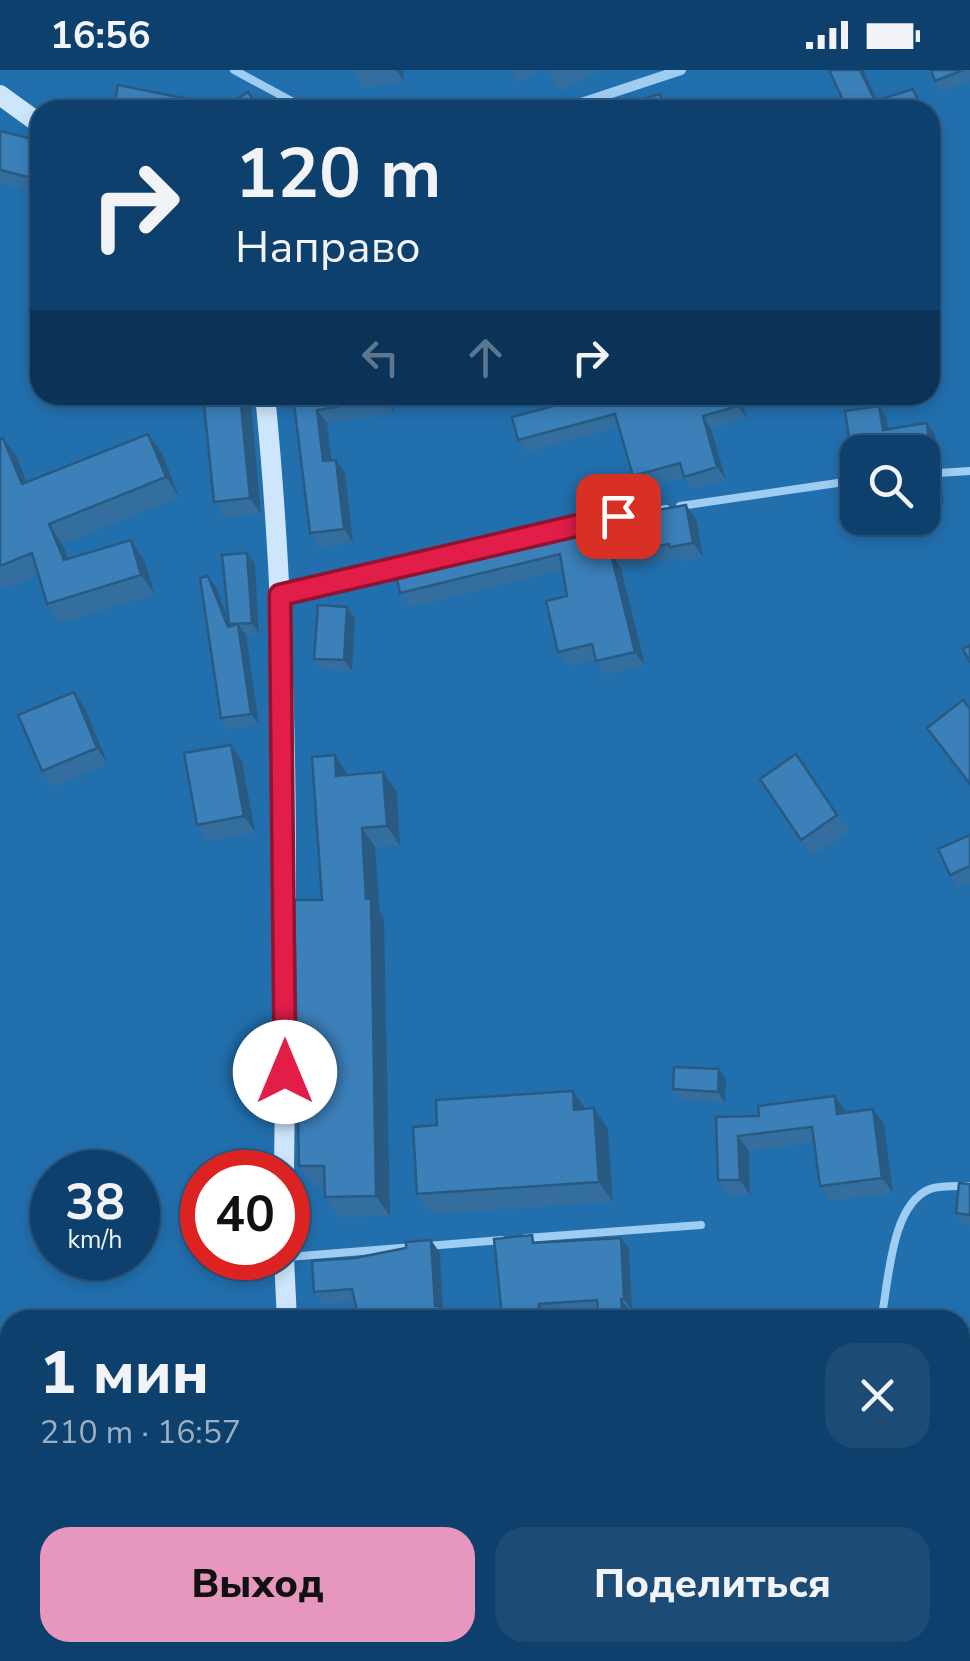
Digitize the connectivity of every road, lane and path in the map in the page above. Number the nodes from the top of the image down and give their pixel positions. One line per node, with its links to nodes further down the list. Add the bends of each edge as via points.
1 (234, 70): 4 (lane)
2 (681, 70): 5 (street)
3 (1, 97): 6 (street)
4 (290, 100)
5 (590, 100)
6 (30, 117)
7 (266, 405): 13 (street)
8 (970, 470): 9 (lane)
9 (940, 472)
10 (840, 483): 11 (lane)
11 (582, 525)
12 (414, 565): 13 (lane)
13 (280, 595): 14 (street)
14 (284, 1150)
15 (970, 1186): 20 (lane, via 930,1189 904,1213)
16 (702, 1225): 17 (lane)
17 (310, 1255)
18 (286, 1280): 19 (street)
19 (287, 1310)
20 (883, 1310)

